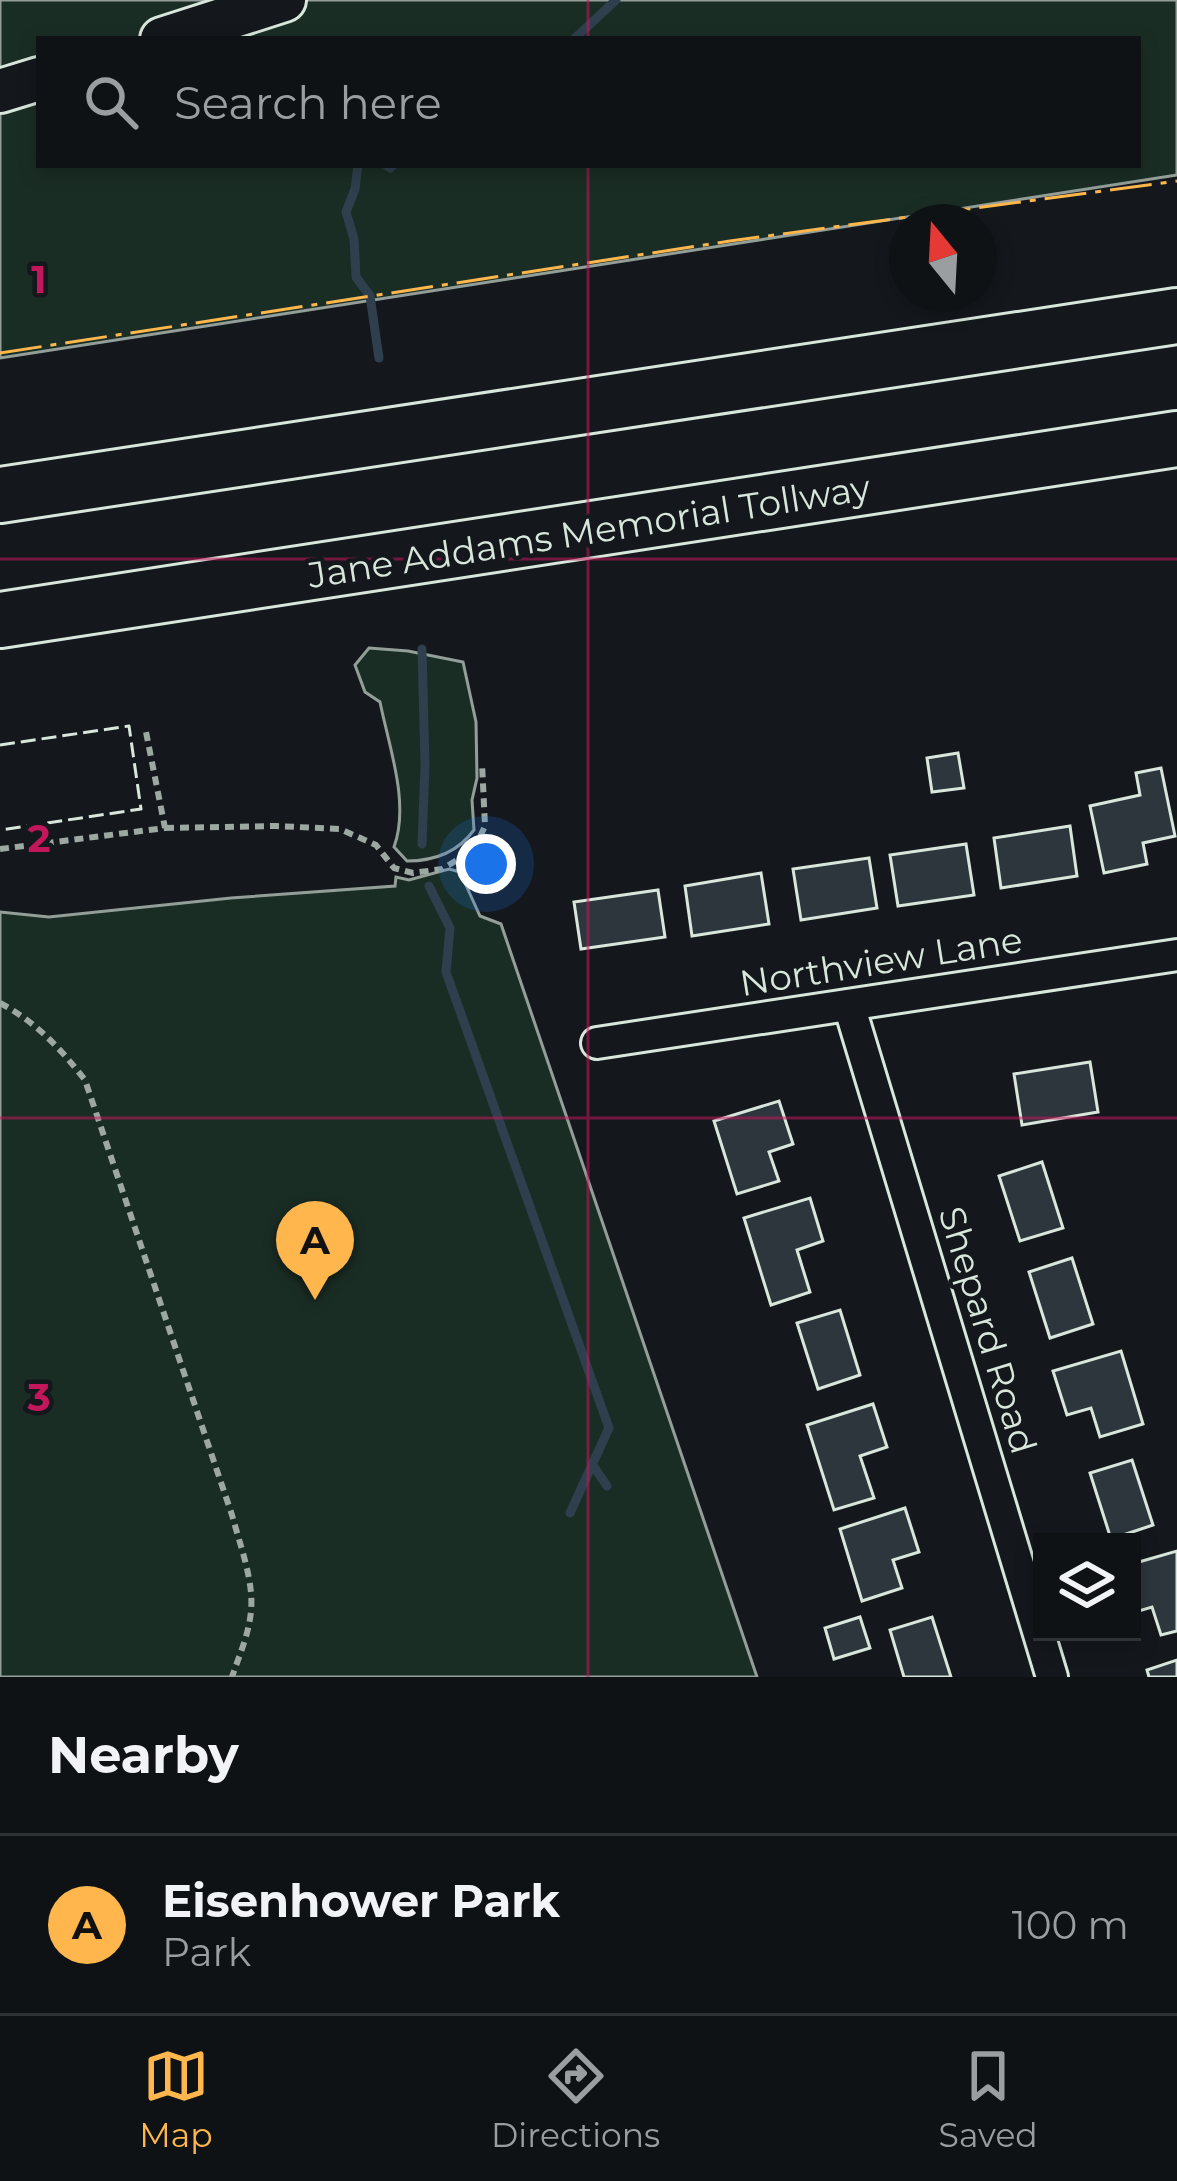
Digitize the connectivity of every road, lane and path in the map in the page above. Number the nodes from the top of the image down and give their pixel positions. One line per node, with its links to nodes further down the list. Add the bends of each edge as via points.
1 (284, 0): 2 (street)
2 (171, 36)
3 (36, 80): 4 (street)
4 (0, 91)
5 (1177, 316): 7 (highway)
6 (1177, 439): 8 (highway, Jane Addams Memorial Tollway)
7 (0, 495)
8 (0, 620)
9 (146, 732): 11 (path)
10 (482, 763): 11 (path, via 484,826 474,850 442,869 394,868 376,845 340,829)
11 (165, 828): 12 (path)
12 (0, 849)
13 (1177, 955): 15 (street, Northview Lane)
14 (0, 1003): 17 (path, via 55,1041 85,1080 245,1564 252,1608)
15 (849, 1005): 16 (street, Northview Lane); 18 (street, Shepard Road)
16 (597, 1043)
17 (232, 1677)
18 (1052, 1677)

